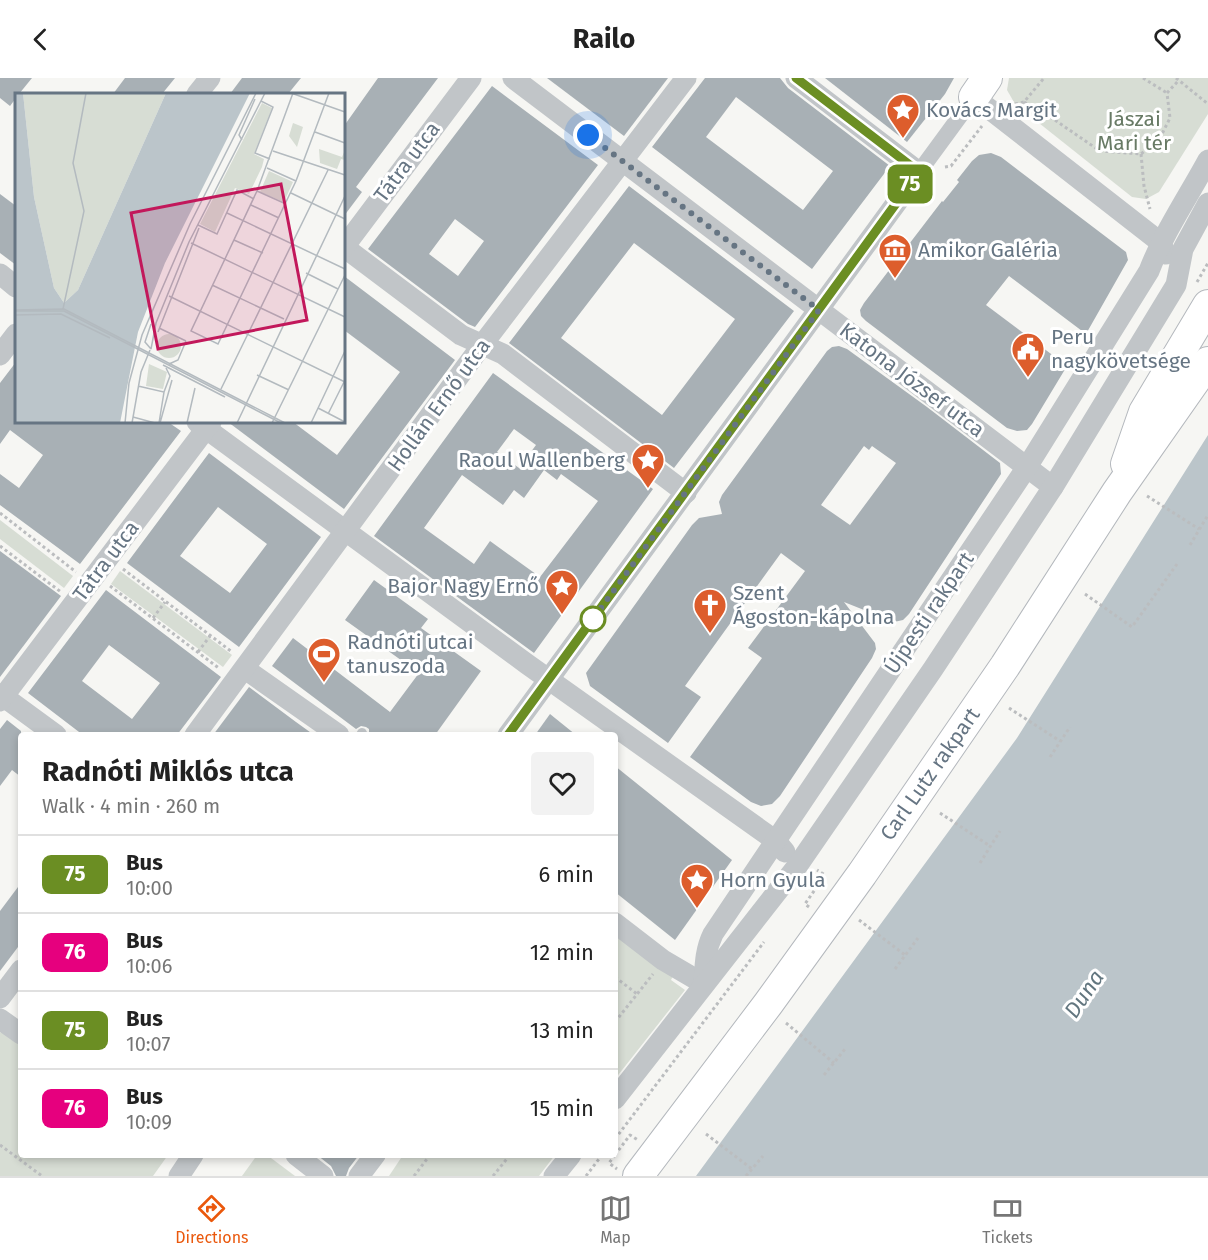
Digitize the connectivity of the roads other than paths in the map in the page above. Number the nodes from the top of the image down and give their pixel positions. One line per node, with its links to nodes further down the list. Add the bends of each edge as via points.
1 (210, 78): 6 (street)
2 (471, 78): 13 (street, Tátra utca)
3 (513, 78): 9 (street, Katona József utca)
4 (686, 78): 9 (street, Hollán Ernő utca)
5 (795, 78): 10 (street)
6 (198, 93)
7 (988, 98): 10 (street); 12 (street)
8 (1208, 160): 12 (street)
9 (623, 161): 19 (street, Katona József utca); 21 (street, Hollán Ernő utca)
10 (919, 172): 19 (street)
11 (1208, 203): 17 (street, via 1186,242)
12 (1160, 242): 17 (street, via 1172,263); 25 (street, Újpesti rakpart, via 1149,271)
13 (345, 246)
14 (345, 248): 21 (street, via 461,335)
15 (0, 274): 16 (street)
16 (15, 285)
17 (1176, 285): 26 (street, Újpesti rakpart)
18 (1208, 304): 27 (main road, via 1144,412)
19 (819, 310): 25 (street, Katona József utca); 28 (street)
20 (15, 335): 22 (street)
21 (482, 345): 28 (street, via 504,354); 29 (street, Hollán Ernő utca)
22 (0, 355)
23 (1208, 362): 27 (main road, Carl Lutz rakpart)
24 (205, 424): 29 (street); 32 (street, Tátra utca)
25 (1027, 467): 26 (street, Katona József utca); 37 (street, Újpesti rakpart)
26 (1053, 487): 38 (street, Újpesti rakpart)
27 (1117, 492): 54 (main road, Carl Lutz rakpart, via 1005,666 862,874)
28 (686, 493): 31 (street)
29 (345, 532): 30 (street, Hollán Ernő utca); 31 (street)
30 (243, 671): 34 (street, Hollán Ernő utca); 35 (street)
31 (549, 680): 36 (street); 37 (street)
32 (1, 697): 33 (street)
33 (52, 732)
34 (197, 732)
35 (334, 732)
36 (510, 732)
37 (776, 841): 38 (street); 41 (street, Újpesti rakpart, via 708,944)
38 (808, 868): 41 (street, Újpesti rakpart)
39 (618, 925): 41 (street, via 663,960)
40 (18, 974): 42 (street)
41 (704, 984): 45 (street, Újpesti rakpart)
42 (0, 999)
43 (0, 1018): 44 (street)
44 (18, 1032)
45 (618, 1096)
46 (190, 1158): 50 (street)
47 (300, 1158): 51 (street)
48 (373, 1158): 52 (street)
49 (569, 1158): 53 (street)
50 (178, 1176)
51 (323, 1176)
52 (359, 1176)
53 (554, 1176)
54 (638, 1176)

